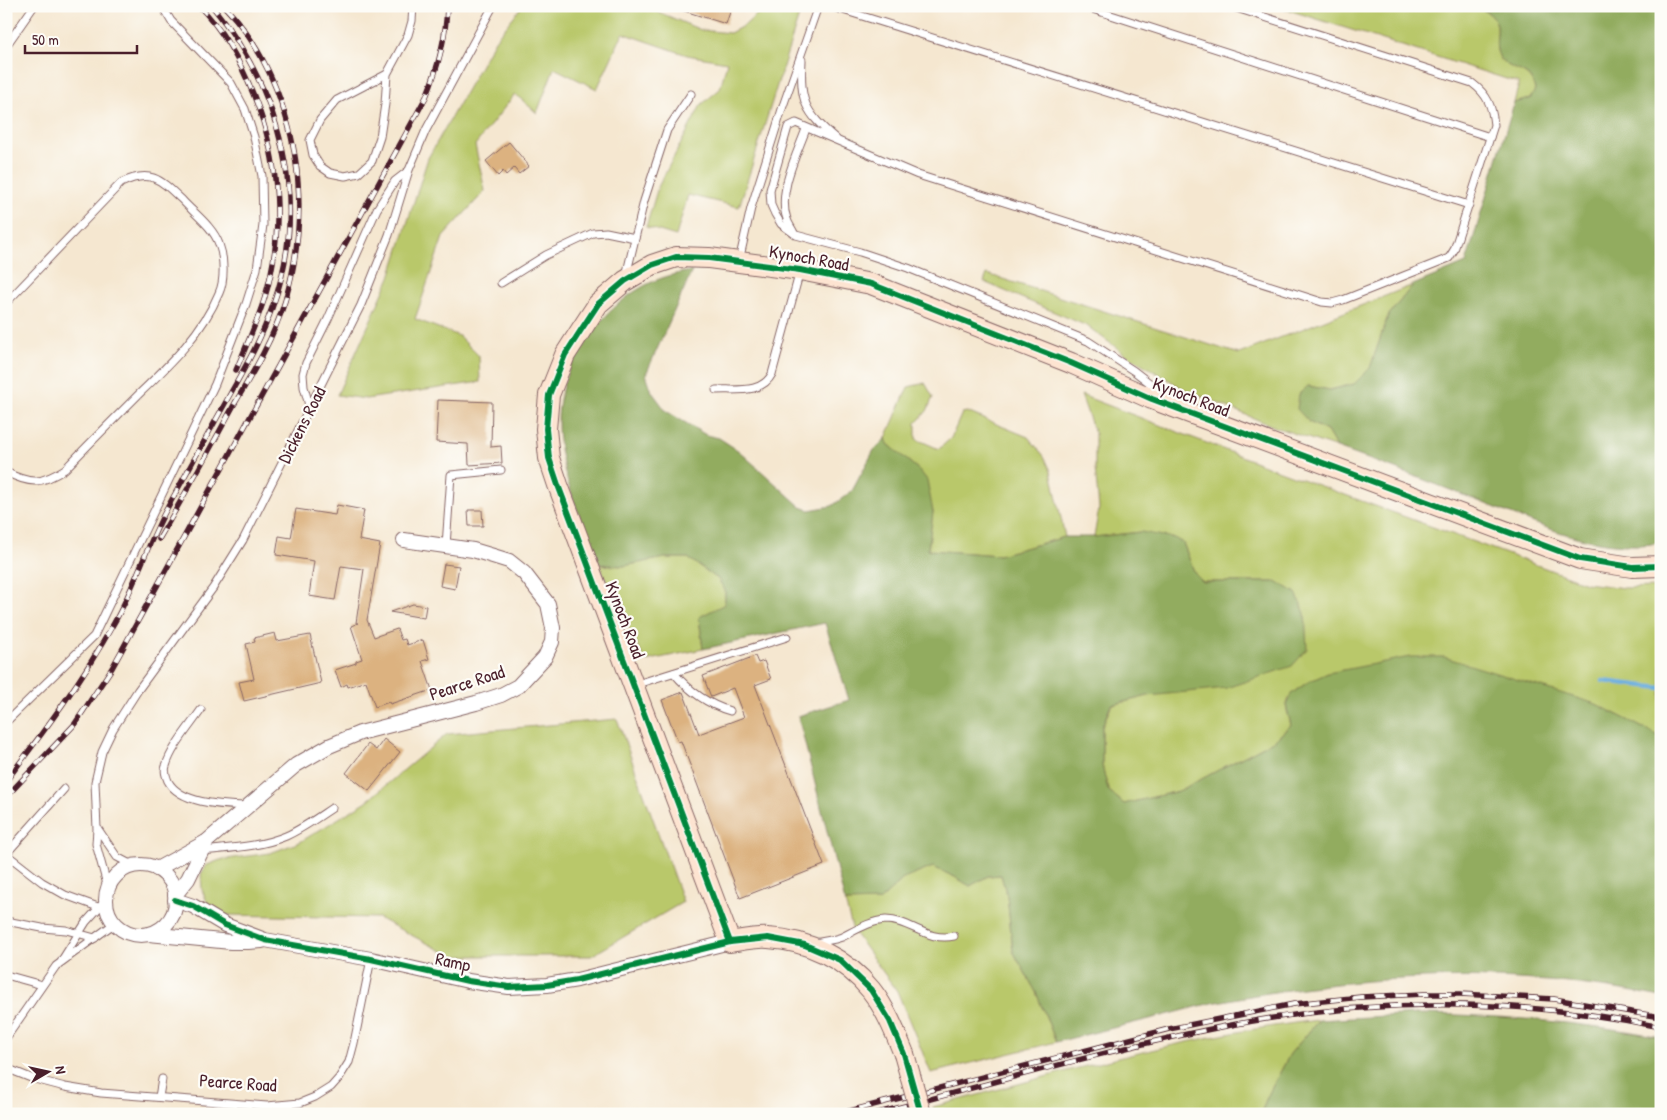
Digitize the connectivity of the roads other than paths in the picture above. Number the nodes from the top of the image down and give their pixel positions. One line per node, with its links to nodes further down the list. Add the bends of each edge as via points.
1 (34, 6): 9 (lane)
2 (162, 6): 38 (lane, via 171,21 232,83 245,109 262,176 263,225 257,269 215,384 97,629 85,645)
3 (413, 6): 11 (lane, via 408,35)
4 (493, 6): 16 (lane, Dickens Road, via 438,105)
5 (818, 6): 10 (lane)
6 (830, 6): 17 (lane)
7 (1083, 6): 14 (lane)
8 (1230, 6): 14 (lane, via 1472,84 1483,92 1493,114 1494,126)
9 (6, 46)
10 (803, 50): 15 (lane, via 801,80 804,100 821,126); 20 (lane, via 751,208)
11 (387, 74): 11 (lane, via 380,136 372,161 359,173 345,176 330,173 313,155 310,140 320,120 337,100)
12 (691, 94): 19 (lane, via 667,130)
13 (806, 129): 15 (lane); 18 (lane, via 785,190 786,218); 18 (lane, via 796,124 788,127 770,190 775,214 781,224)
14 (1490, 137): 17 (lane)
15 (840, 143): 17 (lane, via 918,175 1322,302 1342,300 1449,258)
16 (409, 170): 26 (lane, Dickens Road, via 389,235 361,305); 26 (lane, via 395,181 377,209 306,363 303,381)
17 (1469, 205)
18 (796, 235): 27 (lane, via 908,268 1088,341 1156,387)
19 (634, 238): 22 (lane); 23 (lane, via 606,232 593,233 546,255)
20 (739, 262): 21 (street, Kynoch Road); 22 (street, Kynoch Road, via 676,257 652,265)
21 (800, 270): 25 (lane, via 768,382 754,388); 27 (street, Kynoch Road, via 871,284)
22 (625, 281): 35 (street, Kynoch Road, via 598,304 565,355 549,395 546,429 549,458 558,485)
23 (501, 282)
24 (6, 303): 29 (lane, via 121,183 134,176 150,176 165,184 207,225 219,243 224,262 220,291 204,323 174,360 65,468 51,478 38,481 21,480)
25 (716, 390)
26 (310, 409): 42 (lane, Dickens Road, via 243,540 113,729 102,752 95,782)
27 (1181, 410): 32 (street, Kynoch Road, via 1580,559 1632,568)
28 (502, 470): 31 (lane, via 451,475)
29 (6, 472)
30 (404, 540): 31 (street, Pearce Road)
31 (446, 546): 40 (street, Pearce Road, via 509,561 524,573 548,604 552,642 544,657 518,686 502,695 360,733 329,746 296,765)
32 (1661, 566)
33 (787, 637): 34 (lane)
34 (674, 673): 35 (lane); 37 (lane, via 704,700)
35 (634, 685): 56 (street, Kynoch Road)
36 (201, 710): 40 (lane, via 169,756 165,768 167,777 171,785 192,798)
37 (730, 711)
38 (6, 722)
39 (64, 789): 44 (lane)
40 (247, 806): 43 (street, Pearce Road)
41 (332, 808): 43 (lane, via 285,837 266,842)
42 (98, 828): 45 (lane, Dickens Road, via 117,857); 48 (lane, Dickens Road, via 96,844)
43 (203, 846): 46 (street, Pearce Road); 47 (street, Pearce Road, via 188,879)
44 (6, 854): 48 (lane, via 65,895)
45 (134, 866): 46 (street); 48 (street, via 113,878)
46 (157, 869): 47 (street, via 172,884)
47 (175, 897): 52 (street, via 175,908 169,919 161,929); 55 (street, Ramp, via 225,925)
48 (104, 898): 50 (street); 51 (lane)
49 (6, 922): 51 (lane)
50 (115, 924): 52 (street, via 136,935); 54 (lane)
51 (77, 934): 54 (lane); 59 (lane)
52 (149, 934): 55 (street, Ramp, via 240,942)
53 (954, 936): 57 (lane, via 936,937 884,920 840,938)
54 (95, 938): 59 (lane)
55 (265, 940): 58 (street, Ramp)
56 (730, 942): 57 (street, via 768,938); 58 (street, Ramp, via 577,980 509,987)
57 (805, 945): 66 (street, bridge, via 840,960 871,990 890,1021 904,1054)
58 (371, 959): 65 (lane, Pearce Road, via 349,1062 331,1087 315,1098 267,1106)
59 (61, 962): 61 (lane)
60 (6, 975): 61 (lane)
61 (42, 985): 62 (lane)
62 (6, 1038)
63 (6, 1068): 65 (lane, Pearce Road, via 65,1087)
64 (162, 1078): 65 (lane)
65 (159, 1097)
66 (920, 1114)

